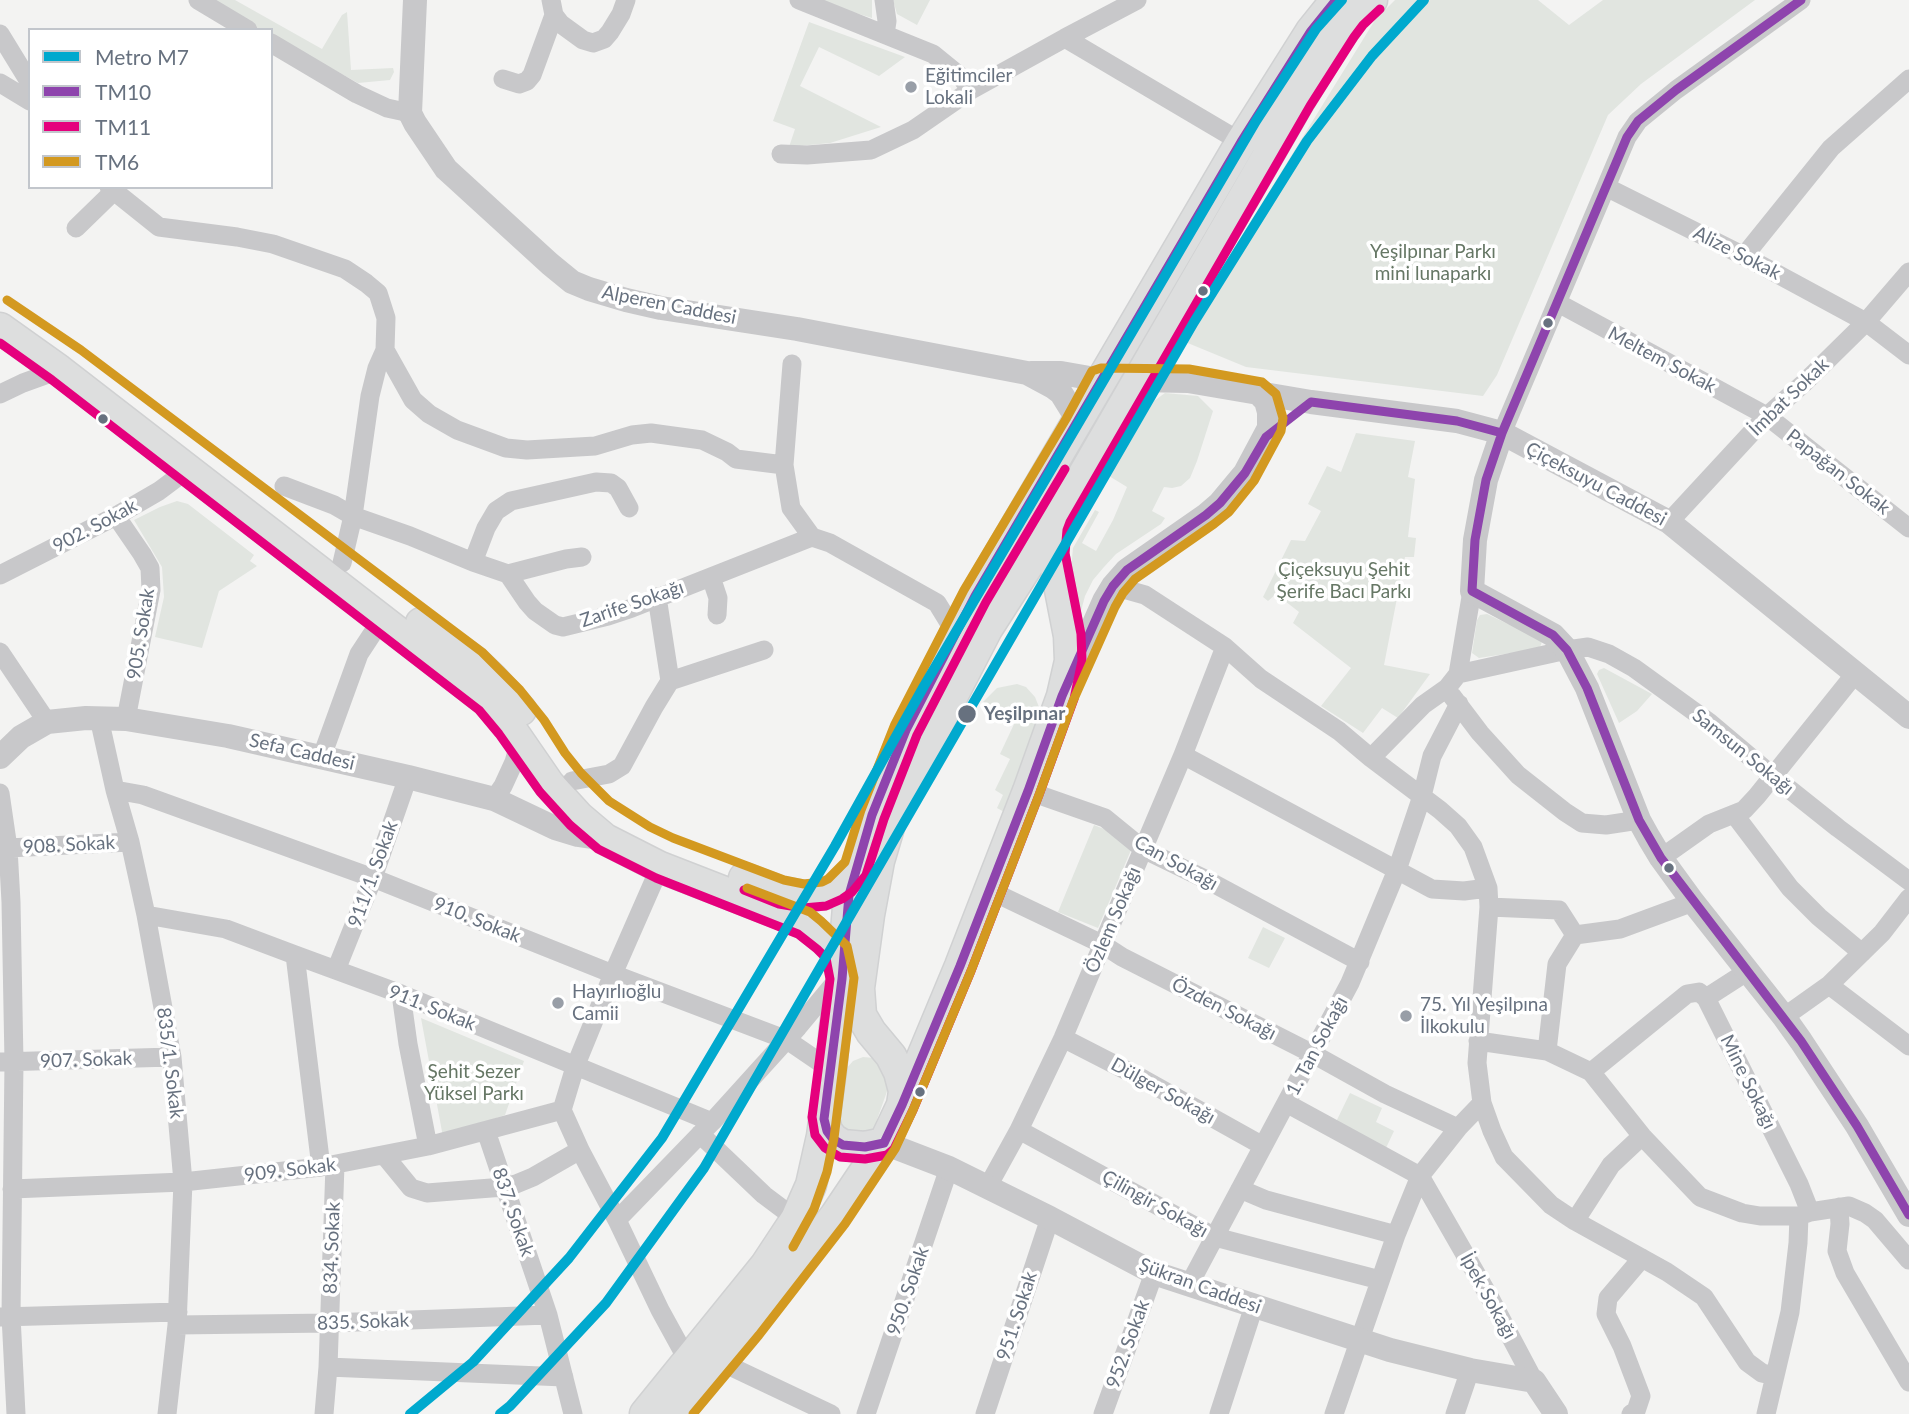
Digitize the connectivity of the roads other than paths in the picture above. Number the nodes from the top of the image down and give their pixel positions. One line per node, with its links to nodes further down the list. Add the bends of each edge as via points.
1 (198, 0): 11 (street)
2 (414, 0): 22 (street)
3 (626, 0): 10 (street, via 610,32 593,43 561,24)
4 (799, 0): 13 (street)
5 (884, 0): 13 (street)
6 (1137, 0): 14 (street)
7 (1336, 0): 23 (main road, via 1311,31)
8 (1372, 0): 34 (main road, via 1335,43)
9 (1801, 0): 25 (street, via 1638,121)
10 (553, 7): 16 (street, via 532,75 519,84)
11 (245, 28)
12 (0, 34): 18 (street)
13 (885, 34): 20 (street, via 933,54)
14 (1065, 38): 20 (street); 23 (street)
15 (273, 44): 22 (street, via 357,94)
16 (503, 79)
17 (1909, 79): 28 (street, via 1830,148)
18 (28, 80)
19 (0, 83): 21 (street)
20 (971, 90): 24 (street, via 913,130 871,150)
21 (28, 100)
22 (410, 113): 39 (street, Alperen Caddesi, via 446,169 572,282 626,300)
23 (1241, 142): 40 (main road)
24 (781, 154)
25 (1606, 187): 28 (street, Alize Sokak); 30 (street)
26 (111, 189): 27 (street); 35 (street, via 159,227 273,244 345,269 378,293 386,318)
27 (76, 228)
28 (1744, 256): 32 (street, Alize Sokak)
29 (1909, 272): 32 (street, İmbat Sokak)
30 (1558, 303): 46 (street, Meltem Sokak); 48 (street)
31 (0, 310): 63 (main road, via 74,360)
32 (1866, 321): 36 (street, Alize Sokak); 46 (street, İmbat Sokak)
33 (0, 328): 38 (main road)
34 (1165, 335): 41 (main road); 42 (street, via 1166,359)
35 (384, 350): 50 (street, via 413,400 429,414 506,448 595,446 651,433 702,440 736,459); 55 (street, via 370,396)
36 (1909, 355)
37 (792, 363): 50 (street)
38 (59, 370): 43 (street); 51 (main road)
39 (1027, 373): 40 (street); 47 (street, via 1061,393)
40 (1101, 380): 41 (main road); 47 (main road)
41 (1139, 380): 42 (street, Çiçeksuyu Caddesi); 56 (main road)
42 (1188, 381): 44 (street, Çiçeksuyu Caddesi)
43 (0, 394)
44 (1259, 394): 45 (street, Çiçeksuyu Caddesi); 49 (street, via 1269,412)
45 (1311, 402): 48 (street, Çiçeksuyu Caddesi, via 1457,421); 49 (street)
46 (1767, 416): 57 (street, İmbat Sokak); 58 (street, Papağan Sokak)
47 (1077, 425): 67 (main road)
48 (1502, 433): 57 (street, Çiçeksuyu Caddesi); 69 (street, via 1486,480)
49 (1266, 437): 61 (street, via 1220,503)
50 (783, 465): 59 (street, via 792,508)
51 (182, 467): 54 (street, 902. Sokak, via 175,480); 74 (main road)
52 (284, 486): 55 (street)
53 (629, 508): 62 (street, via 618,488 596,482 511,501 496,511)
54 (116, 516): 65 (street, 902. Sokak); 87 (street, 905. Sokak, via 150,568 151,590)
55 (353, 516): 62 (street); 63 (street)
56 (1059, 517): 83 (main road, via 1053,554 1070,662); 119 (main road, via 987,629 895,807)
57 (1669, 522): 80 (street, Çiçeksuyu Caddesi)
58 (1909, 528)
59 (812, 537): 66 (street, Zarife Sokağı); 72 (street)
60 (582, 557): 64 (street)
61 (1141, 559): 68 (street); 70 (street)
62 (473, 562): 64 (street)
63 (342, 563): 96 (main road, via 493,679 534,726)
64 (508, 574): 71 (street, Zarife Sokağı, via 535,611 555,625 608,616)
65 (0, 575)
66 (711, 577): 71 (street, Zarife Sokağı); 73 (street, via 718,598)
67 (987, 577): 72 (street, via 960,598); 75 (main road)
68 (1113, 586): 70 (street); 83 (street)
69 (1472, 591): 78 (street, via 1553,635); 82 (street)
70 (1145, 595): 76 (street)
71 (657, 597): 81 (street)
72 (937, 603): 75 (street)
73 (717, 615)
74 (382, 619): 89 (main road, via 487,701); 91 (street, via 359,654)
75 (956, 634): 110 (main road, via 906,730)
76 (1225, 647): 90 (street, Özlem Sokağı); 93 (street, via 1261,679)
77 (764, 650): 81 (street)
78 (1567, 650): 82 (street, Samsun Sokağı); 95 (street, Samsun Sokağı, via 1588,647 1634,668); 103 (street, via 1587,688)
79 (0, 652): 88 (street)
80 (1855, 674): 85 (street, Çiçeksuyu Caddesi); 95 (street)
81 (670, 681): 96 (street, via 622,766 609,774)
82 (1452, 681): 84 (street); 93 (street)
83 (1062, 696): 98 (main road)
84 (1459, 704): 100 (street, 1. Tan Sokağı, via 1432,756); 103 (street, via 1518,775 1582,823)
85 (1909, 717)
86 (99, 718): 87 (street, Sefa Caddesi); 88 (street, Sefa Caddesi); 97 (street, 835/1. Sokak)
87 (126, 719): 91 (street, Sefa Caddesi)
88 (47, 722): 92 (street, Sefa Caddesi)
89 (520, 741): 101 (street); 104 (main road, via 549,783)
90 (1183, 755): 107 (street, Özlem Sokağı); 111 (street)
91 (322, 756): 94 (street, Sefa Caddesi)
92 (0, 757)
93 (1371, 758): 100 (street)
94 (408, 777): 101 (street, Sefa Caddesi); 112 (street, 911/1. Sokak)
95 (1774, 777): 102 (street, via 1744,810); 113 (street, Samsun Sokağı)
96 (572, 781): 108 (main road, via 601,811 644,838)
97 (115, 790): 105 (street, 835/1. Sokak); 112 (street, 910. Sokak, via 144,795)
98 (1028, 791): 107 (street, Can Sokağı, via 1105,818); 114 (main road)
99 (0, 793): 106 (street)
100 (1422, 796): 111 (street, 1. Tan Sokağı); 115 (street, via 1458,826 1473,847)
101 (494, 799): 104 (street, Sefa Caddesi, via 555,828)
102 (1734, 814): 109 (street, via 1709,824); 123 (street, via 1790,888)
103 (1639, 820): 109 (street)
104 (605, 839): 108 (main road)
105 (130, 842): 106 (street, 908. Sokak); 118 (street, 835/1. Sokak)
106 (8, 848): 142 (street)
107 (1143, 849): 122 (street, Özlem Sokağı); 125 (street, Can Sokağı)
108 (664, 858): 110 (main road, via 804,895 835,889); 120 (main road); 128 (street)
109 (1661, 858): 117 (street)
110 (856, 868): 119 (main road, via 849,895)
111 (1397, 870): 115 (street, via 1432,889); 125 (street, 1. Tan Sokağı)
112 (373, 878): 126 (street, 911/1. Sokak); 128 (street, 910. Sokak)
113 (1909, 881)
114 (989, 890): 122 (street, Özden Sokağı); 148 (main road)
115 (1489, 897): 121 (street, via 1559,910); 136 (street)
116 (1909, 898): 123 (street)
117 (1693, 902): 121 (street, via 1620,929); 127 (street)
118 (146, 915): 124 (street, 911. Sokak, via 226,929); 141 (street, 835/1. Sokak)
119 (858, 917): 120 (main road, via 824,926); 129 (main road); 140 (main road, via 861,1015)
120 (804, 923): 129 (main road, via 837,952)
121 (1575, 935): 138 (street, via 1557,964)
122 (1102, 944): 134 (street, Özlem Sokağı); 139 (street, Özden Sokağı)
123 (1862, 953): 130 (street)
124 (295, 955): 126 (street, 911. Sokak); 161 (street, 834. Sokak)
125 (1360, 962): 139 (street, 1. Tan Sokağı)
126 (336, 970): 131 (street, 911. Sokak)
127 (1748, 971): 132 (street); 133 (street)
128 (613, 974): 135 (street, 910. Sokak); 143 (street)
129 (842, 979): 135 (street); 144 (main road)
130 (1829, 985): 133 (street); 137 (street)
131 (401, 994): 143 (street, 911. Sokak); 157 (street)
132 (1706, 998): 145 (street, via 1699,992 1687,994); 171 (street, Mine Sokağı, via 1799,1184)
133 (1784, 1017): 172 (street, via 1857,1125)
134 (1063, 1038): 153 (street, Özlem Sokağı); 158 (street, Dülger Sokağı)
135 (787, 1040): 144 (street, 910. Sokak); 151 (street)
136 (1478, 1041): 138 (street); 147 (street)
137 (1909, 1046)
138 (1546, 1051): 145 (street)
139 (1313, 1054): 146 (street, 1. Tan Sokağı); 152 (street, Özden Sokağı)
140 (891, 1056): 144 (main road, via 862,1047 844,1054); 148 (main road, via 904,1091)
141 (172, 1057): 142 (street, 907. Sokak); 164 (street, 835/1. Sokak)
142 (7, 1062): 168 (street)
143 (575, 1067): 149 (street); 151 (street, 911. Sokak)
144 (831, 1070): 150 (main road)
145 (1591, 1072): 155 (street)
146 (1286, 1103): 158 (street, 1. Tan Sokağı); 163 (street)
147 (1482, 1103): 152 (street); 177 (street, via 1504,1157 1551,1205)
148 (902, 1105): 156 (main road)
149 (562, 1110): 154 (street, 909. Sokak); 159 (street)
150 (824, 1119): 156 (main road, via 827,1131 843,1145); 165 (main road)
151 (706, 1128): 175 (street, 911. Sokak, via 764,1195); 176 (street)
152 (1458, 1128): 163 (street)
153 (1019, 1130): 167 (street, Özlem Sokağı); 179 (street, Çilingir Sokağı)
154 (486, 1131): 157 (street, 909. Sokak); 166 (street, 837. Sokak)
155 (1642, 1136): 171 (street, via 1700,1197 1760,1216); 177 (street, via 1611,1165)
156 (884, 1143): 162 (street, Şükran Caddesi); 173 (main road)
157 (428, 1146): 160 (street, 909. Sokak)
158 (1262, 1146): 169 (street, 1. Tan Sokağı)
159 (580, 1150): 166 (street, via 533,1177); 176 (street)
160 (384, 1155): 161 (street, 909. Sokak); 166 (street, via 411,1188 427,1193)
161 (328, 1166): 164 (street, 909. Sokak); 189 (street, 834. Sokak)
162 (949, 1168): 167 (street, Şükran Caddesi); 206 (street, 950. Sokak)
163 (1420, 1176): 178 (street); 197 (street, İpek Sokağı)
164 (183, 1182): 168 (street, 909. Sokak); 188 (street, 835/1. Sokak)
165 (811, 1185): 173 (main road, via 830,1192); 175 (main road)
166 (504, 1187): 186 (street, 837. Sokak)
167 (987, 1188): 174 (street, Şükran Caddesi)
168 (12, 1189): 187 (street)
169 (1240, 1189): 178 (street); 179 (street, 1. Tan Sokağı)
170 (1839, 1207): 171 (street); 181 (street, via 1849,1206 1875,1220); 198 (street, via 1837,1251 1845,1273)
171 (1805, 1214): 195 (street)
172 (1909, 1214)
173 (835, 1216): 192 (main road)
174 (1050, 1218): 182 (street, Şükran Caddesi); 207 (street, 951. Sokak)
175 (796, 1219): 191 (main road, via 765,1266)
176 (617, 1220): 191 (street)
177 (1574, 1221): 180 (street)
178 (1396, 1235): 183 (street)
179 (1215, 1237): 183 (street, Çilingir Sokağı); 184 (street, 1. Tan Sokağı)
180 (1642, 1258): 195 (street, via 1704,1297 1747,1362); 213 (street, via 1608,1298 1606,1314 1640,1396)
181 (1909, 1260)
182 (1154, 1273): 184 (street, Şükran Caddesi); 208 (street, 952. Sokak)
183 (1380, 1280): 190 (street)
184 (1189, 1285): 185 (street, Şükran Caddesi)
185 (1254, 1306): 190 (street, Şükran Caddesi); 209 (street)
186 (548, 1315): 189 (street, 835. Sokak); 196 (street, 837. Sokak)
187 (6, 1317): 188 (street, 835. Sokak); 199 (street)
188 (177, 1318): 189 (street, 835. Sokak); 200 (street, 835/1. Sokak)
189 (329, 1323): 193 (street, 834. Sokak)
190 (1360, 1340): 194 (street, Şükran Caddesi); 210 (street)
191 (688, 1361): 203 (main road)
192 (721, 1362): 204 (main road); 205 (street)
193 (328, 1367): 196 (street); 201 (street, 834. Sokak)
194 (1470, 1370): 197 (street, Şükran Caddesi); 211 (street)
195 (1775, 1376): 214 (street)
196 (564, 1377): 202 (street, 837. Sokak)
197 (1534, 1381): 212 (street, İpek Sokağı)
198 (1909, 1382)
199 (16, 1414)
200 (167, 1414)
201 (324, 1414)
202 (573, 1414)
203 (645, 1414)
204 (677, 1414)
205 (831, 1414)
206 (866, 1414)
207 (985, 1414)
208 (1103, 1414)
209 (1219, 1414)
210 (1334, 1414)
211 (1455, 1414)
212 (1556, 1414)
213 (1631, 1414)
214 (1766, 1414)

